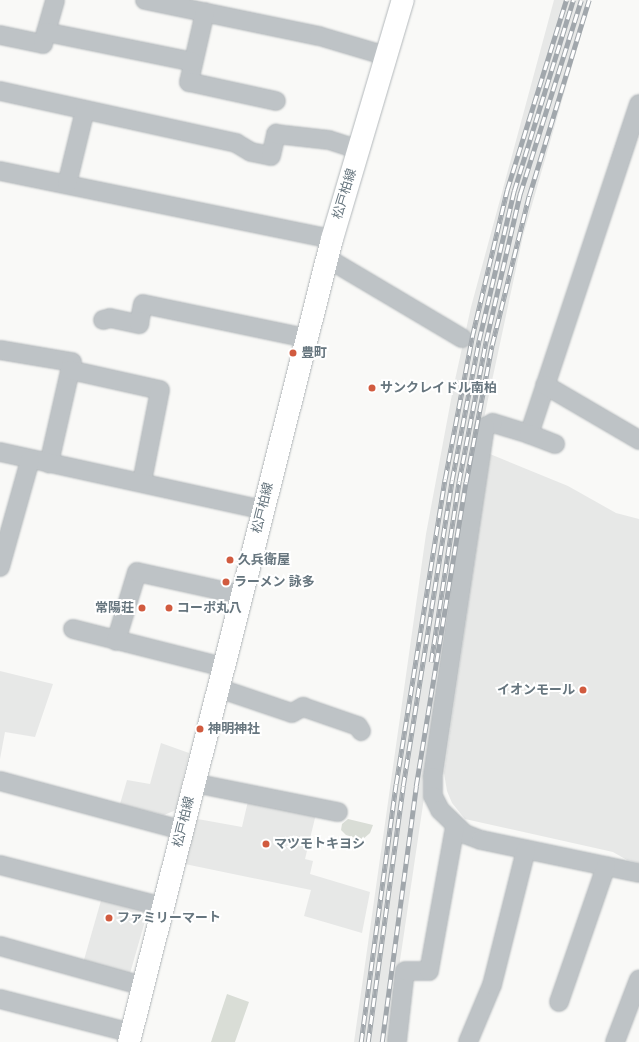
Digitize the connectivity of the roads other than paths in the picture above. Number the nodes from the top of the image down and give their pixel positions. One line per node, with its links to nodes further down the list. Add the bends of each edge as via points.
1 (54, 0): 5 (street)
2 (145, 0): 4 (street)
3 (403, 0): 7 (main road, 松戸柏線)
4 (205, 12): 7 (street, via 319,36); 8 (street)
5 (46, 32): 6 (street, via 43,44); 8 (street)
6 (0, 36)
7 (386, 56): 13 (main road, 松戸柏線)
8 (193, 62): 10 (street, via 189,82)
9 (0, 91): 12 (street)
10 (276, 102)
11 (639, 104): 22 (street)
12 (85, 110): 13 (street, via 236,142 251,152 271,156 276,134 329,140); 15 (street)
13 (359, 150): 16 (main road, 松戸柏線)
14 (0, 171): 15 (street)
15 (67, 184): 16 (street)
16 (329, 249): 18 (main road, 松戸柏線); 19 (street)
17 (103, 320): 18 (street, via 110,318 139,324 143,304)
18 (306, 338): 30 (main road, 松戸柏線)
19 (462, 338)
20 (0, 350): 21 (street, via 72,362)
21 (70, 370): 28 (street); 29 (street, via 160,390)
22 (545, 385): 23 (street); 24 (street)
23 (529, 434): 25 (street); 41 (street, via 493,423 485,427 433,777 433,796 440,810)
24 (639, 440)
25 (556, 444)
26 (0, 452): 27 (street)
27 (30, 460): 28 (street); 31 (street)
28 (49, 463): 29 (street)
29 (142, 482): 30 (street)
30 (263, 510): 32 (main road, 松戸柏線)
31 (0, 567)
32 (242, 595): 34 (street, via 137,572); 35 (main road, 松戸柏線)
33 (73, 629): 34 (street)
34 (116, 641): 35 (street)
35 (223, 667): 36 (main road, 松戸柏線)
36 (218, 688): 37 (street, via 292,713 303,707 358,726); 39 (main road, 松戸柏線)
37 (361, 731)
38 (0, 782): 42 (street)
39 (194, 783): 40 (street); 42 (main road, 松戸柏線)
40 (338, 812)
41 (455, 827): 43 (street, via 481,840); 54 (street, via 429,971 405,971)
42 (182, 830): 47 (main road, 松戸柏線)
43 (526, 850): 45 (street); 55 (street, via 492,985)
44 (0, 865): 47 (street)
45 (606, 866): 46 (street); 52 (street)
46 (639, 873)
47 (163, 907): 50 (main road, 松戸柏線)
48 (0, 946): 50 (street)
49 (639, 979): 56 (street)
50 (143, 986): 53 (main road, 松戸柏線)
51 (0, 999): 53 (street)
52 (559, 1002)
53 (130, 1037)
54 (397, 1042)
55 (468, 1042)
56 (616, 1042)

